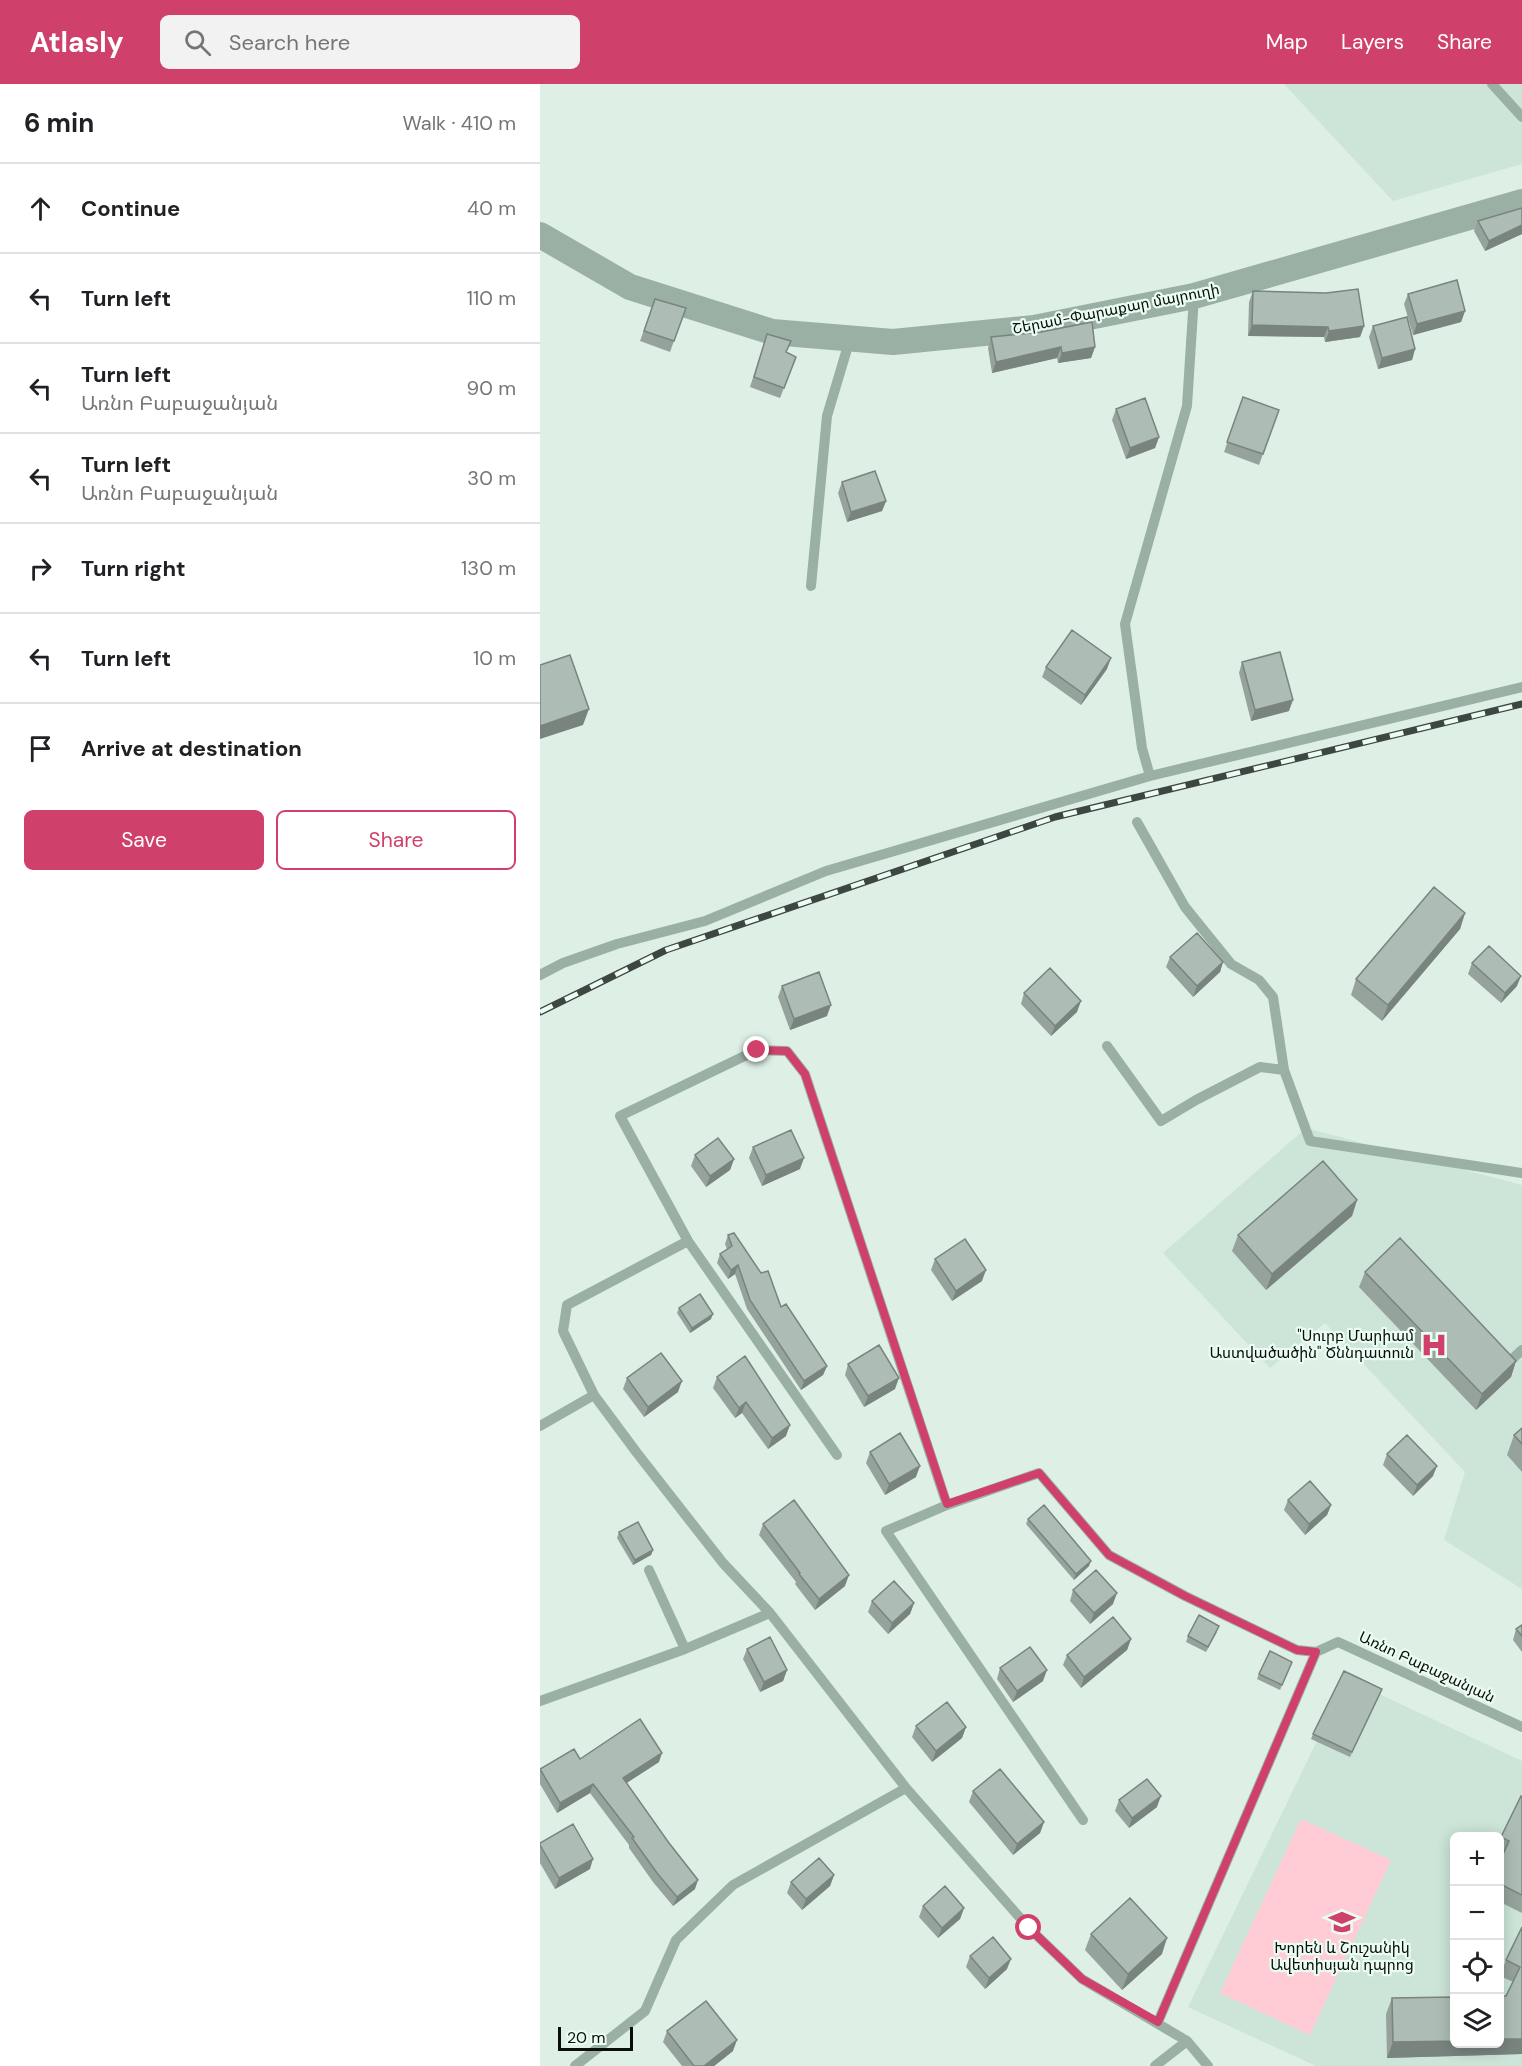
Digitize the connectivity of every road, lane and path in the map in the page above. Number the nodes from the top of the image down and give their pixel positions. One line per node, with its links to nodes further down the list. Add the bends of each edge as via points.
1 (1492, 84): 2 (lane)
2 (1522, 117)
3 (1522, 202): 5 (street, Շերամ-Փարաքար մայրուղի)
4 (540, 235): 6 (street, Շերամ-Փարաքար մայրուղի, via 630,287 772,332)
5 (1194, 296): 6 (street, Շերամ-Փարաքար մայրուղի, via 1034,328 893,342); 9 (lane, via 1187,406 1125,624 1142,748)
6 (850, 339): 7 (lane, via 827,416)
7 (811, 586)
8 (1522, 687): 9 (lane)
9 (1150, 776): 11 (lane, via 826,871 705,921 617,944)
10 (1137, 822): 13 (lane, via 1185,907 1230,964 1259,980 1273,997)
11 (540, 975)
12 (1107, 1047): 13 (lane, via 1161,1121 1260,1067)
13 (1284, 1070): 14 (lane, via 1310,1141)
14 (1522, 1173)
15 (688, 1241): 18 (lane, via 567,1305 562,1331); 20 (lane); 21 (lane, via 620,1116 757,1050 787,1051 805,1074)
16 (1522, 1350): 17 (lane)
17 (1510, 1361)
18 (594, 1395): 19 (lane); 23 (lane, via 723,1563)
19 (540, 1426)
20 (837, 1455)
21 (947, 1504): 25 (lane, Առնո Բաբաջանյան, via 1039,1473 1109,1555 1297,1650); 29 (lane, Առնո Բաբաջանյան, via 886,1531)
22 (649, 1570): 24 (lane)
23 (770, 1613): 24 (lane); 28 (lane)
24 (685, 1649): 26 (lane)
25 (1316, 1652): 27 (lane, Առնո Բաբաջանյան, via 1338,1642); 30 (lane)
26 (540, 1701)
27 (1522, 1727)
28 (906, 1788): 30 (lane, via 1029,1928 1082,1979); 32 (lane, via 733,1885 676,1940 645,2011)
29 (1083, 1820)
30 (1158, 2022): 31 (lane)
31 (1187, 2041): 33 (lane); 34 (lane)
32 (576, 2066)
33 (1155, 2066)
34 (1208, 2066)

